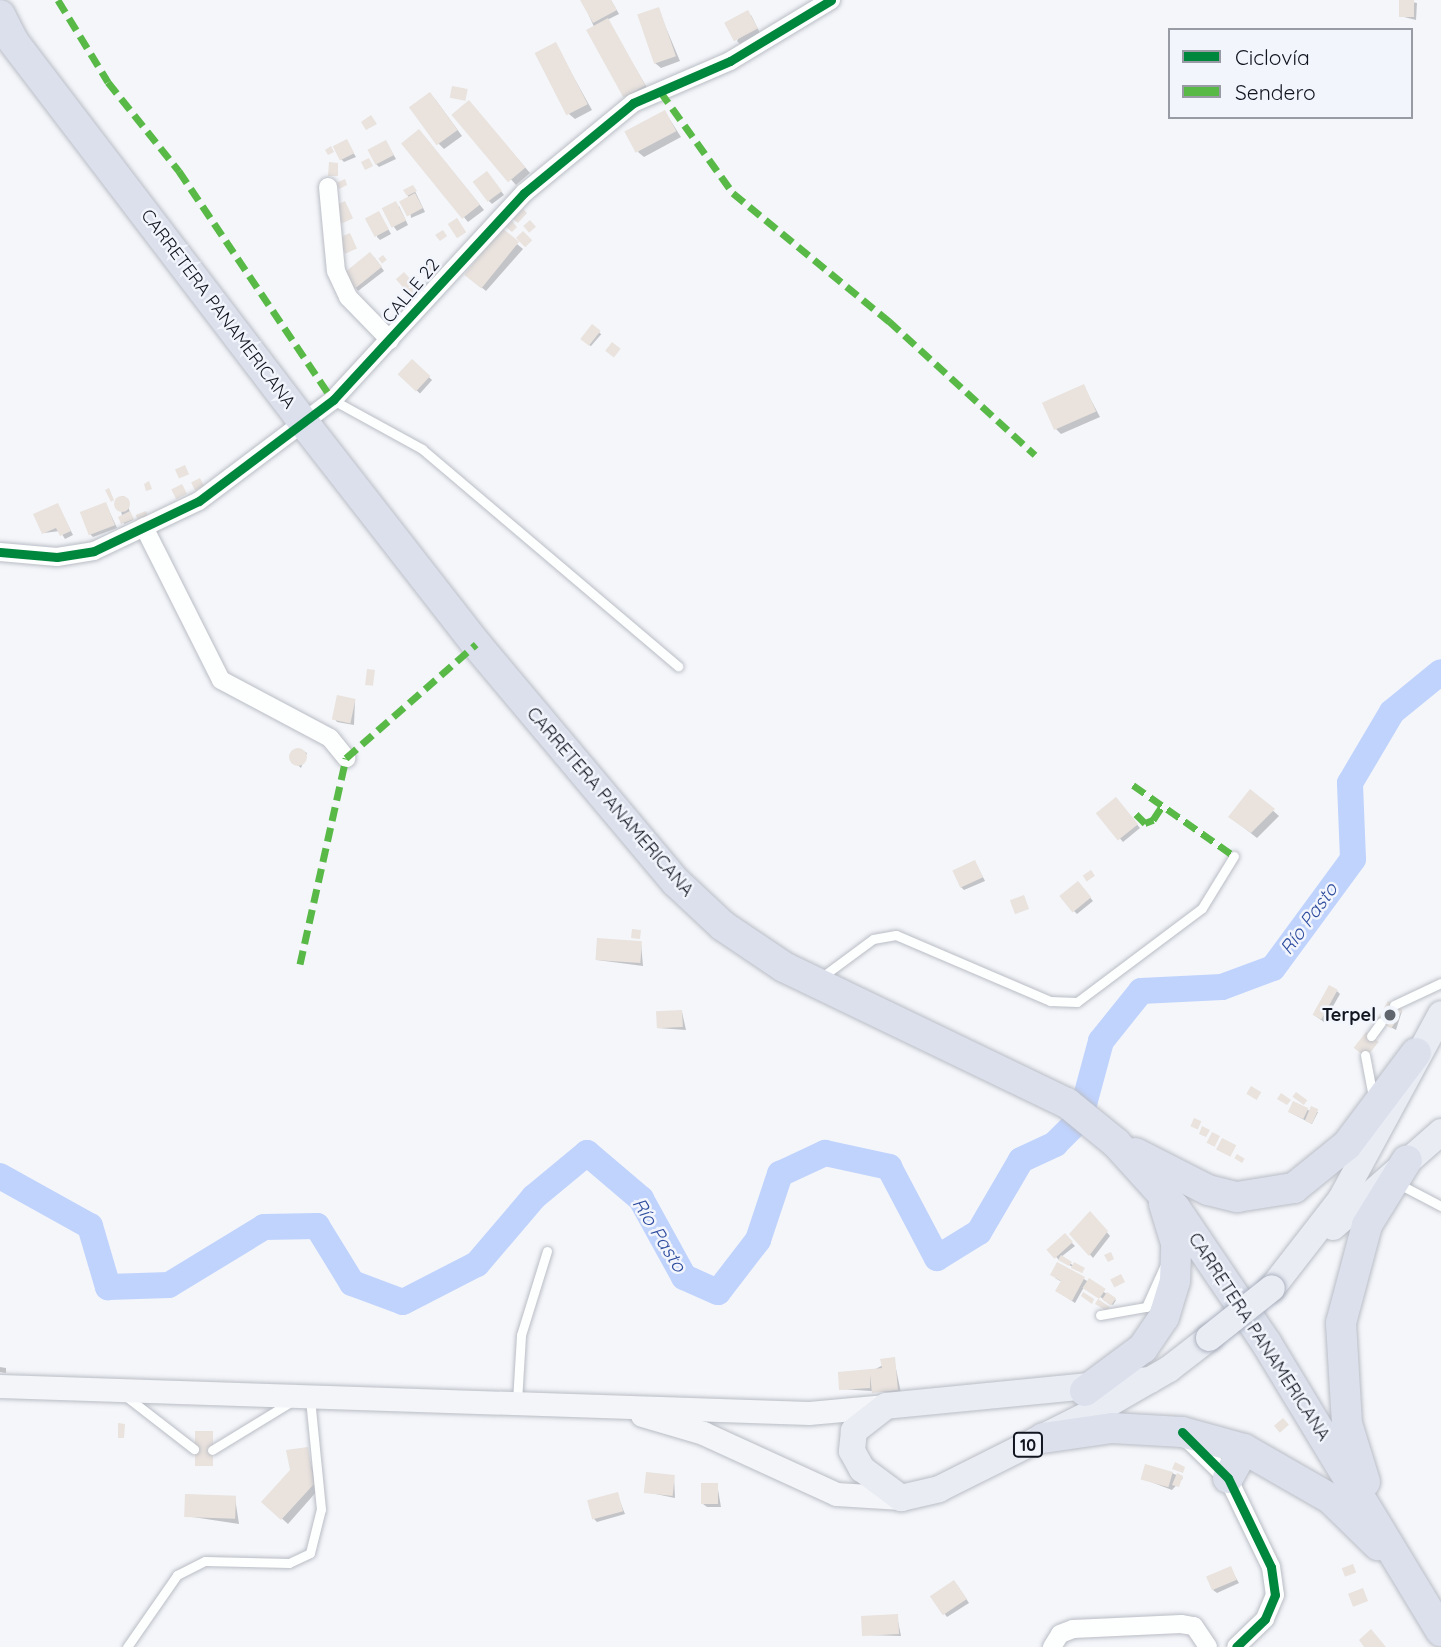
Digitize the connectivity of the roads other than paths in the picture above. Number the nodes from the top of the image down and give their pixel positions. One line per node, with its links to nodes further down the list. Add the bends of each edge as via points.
1 (831, 0): 4 (street, CALLE 22, via 730,61 633,103 524,193)
2 (0, 15): 6 (highway, CARRETERA PANAMERICANA, via 13,41)
3 (328, 187): 4 (street, via 337,271 348,297)
4 (390, 340): 5 (street, CALLE 22)
5 (333, 400): 6 (street, CALLE 22); 9 (lane, via 422,449)
6 (304, 424): 7 (street, CALLE 22, via 199,501); 13 (highway, CARRETERA PANAMERICANA, via 476,644 676,882 723,926)
7 (145, 527): 8 (street, CALLE 22, via 94,551 57,557); 10 (street, via 221,680 330,738)
8 (0, 552)
9 (678, 666)
10 (346, 758)
11 (1234, 856): 13 (lane, via 1202,908 1077,1002 1050,1001 896,934 873,939 835,961)
12 (1441, 983): 14 (lane)
13 (817, 984): 22 (highway, CARRETERA PANAMERICANA, via 1067,1103)
14 (1394, 1005)
15 (1441, 1014): 18 (main road, 10)
16 (1381, 1022): 17 (lane)
17 (1371, 1036)
18 (1416, 1053): 20 (highway); 27 (main road, 10, via 1377,1139)
19 (1365, 1055): 20 (lane)
20 (1375, 1106): 22 (highway, via 1318,1171 1262,1198 1208,1190)
21 (1441, 1132): 23 (main road, 10)
22 (1107, 1134): 24 (highway, CARRETERA PANAMERICANA)
23 (1400, 1170): 25 (lane); 27 (main road, 10); 45 (highway, via 1363,1237 1341,1323 1347,1424)
24 (1157, 1188): 26 (highway); 45 (highway, CARRETERA PANAMERICANA, via 1213,1259)
25 (1441, 1206)
26 (1176, 1243): 29 (lane, via 1146,1307); 33 (highway, via 1175,1281 1164,1317 1143,1348)
27 (1304, 1250): 30 (main road, 10, bridge, via 1272,1288)
28 (547, 1251): 35 (lane, via 521,1335)
29 (1100, 1315)
30 (1150, 1380): 33 (main road, 10); 39 (main road, 10)
31 (0, 1386): 32 (main road, 10)
32 (119, 1391): 34 (main road, 10); 40 (lane)
33 (1084, 1391): 37 (main road, 10)
34 (303, 1399): 35 (main road, 10); 42 (lane); 48 (lane, via 321,1509 310,1553 289,1563 205,1561 177,1575)
35 (516, 1403): 36 (main road, 10)
36 (609, 1404): 37 (main road, 10, via 809,1413); 44 (main road, 10, via 703,1433 836,1494)
37 (886, 1406): 44 (main road, via 854,1431 852,1451 862,1469)
38 (1182, 1432): 39 (highway, via 1112,1428); 41 (highway); 43 (street)
39 (1043, 1438): 44 (main road, 10, via 939,1489)
40 (194, 1449)
41 (1244, 1449): 43 (highway); 46 (highway, via 1331,1499)
42 (212, 1450)
43 (1228, 1478): 51 (street, via 1271,1567 1275,1594 1265,1619)
44 (901, 1498)
45 (1378, 1522): 46 (highway, CARRETERA PANAMERICANA)
46 (1408, 1577): 47 (highway, CARRETERA PANAMERICANA)
47 (1441, 1631)
48 (127, 1647)
49 (1052, 1647): 50 (street, via 1060,1634 1073,1629 1181,1624 1194,1626)
50 (1208, 1647)
51 (1236, 1647)

